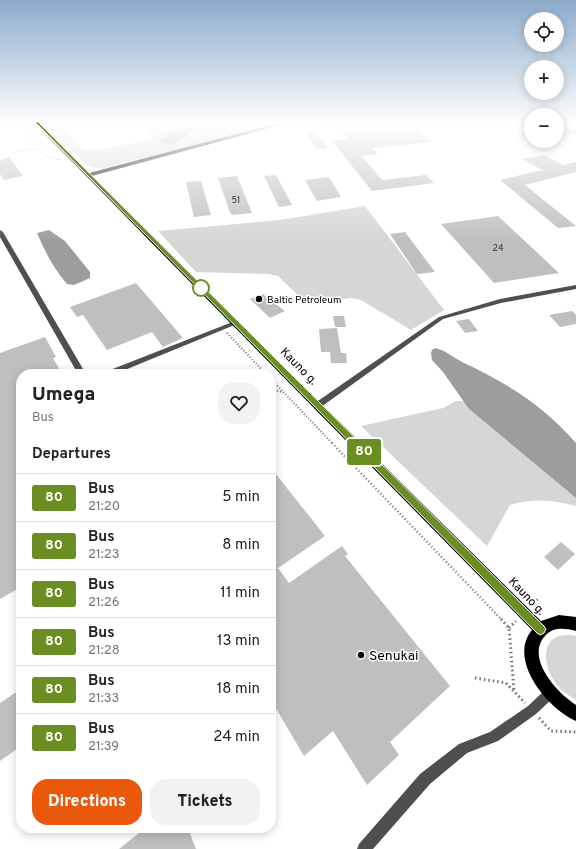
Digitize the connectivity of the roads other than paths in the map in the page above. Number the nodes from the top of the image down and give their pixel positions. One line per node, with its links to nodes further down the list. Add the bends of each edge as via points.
1 (76, 163): 3 (highway, Kauno g.)
2 (135, 163): 3 (highway)
3 (88, 175): 6 (main road, Kauno g.)
4 (0, 232): 7 (street)
5 (576, 287): 9 (street, via 500,301 441,318)
6 (235, 322): 8 (street); 9 (main road, Kauno g.)
7 (79, 369)
8 (120, 369)
9 (318, 405): 11 (main road, Kauno g.)
10 (576, 624): 11 (main road, via 555,622)
11 (540, 629): 12 (main road, via 533,644 533,663)
12 (549, 694): 13 (main road); 14 (street, via 532,710 494,737 463,748 425,779)
13 (576, 713)
14 (364, 849)

